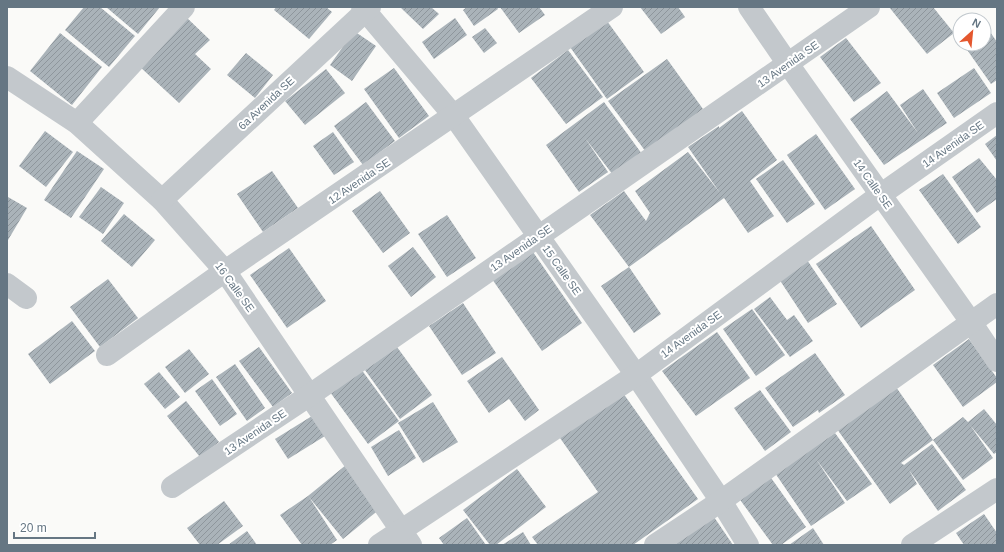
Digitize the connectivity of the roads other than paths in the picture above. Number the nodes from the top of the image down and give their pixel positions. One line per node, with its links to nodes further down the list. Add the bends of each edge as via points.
1 (184, 7): 10 (street)
2 (612, 7): 9 (street, 12 Avenida SE)
3 (749, 7): 6 (street, 14 Calle SE)
4 (869, 7): 6 (street, 13 Avenida SE)
5 (366, 8): 9 (street, 15 Calle SE); 12 (street, 6a Avenida SE)
6 (788, 64): 11 (street, 14 Calle SE); 13 (street, 13 Avenida SE)
7 (7, 77): 10 (street, 16 Calle SE)
8 (997, 113): 11 (street, 14 Avenida SE)
9 (454, 116): 13 (street, 15 Calle SE); 14 (street, 12 Avenida SE)
10 (78, 122): 12 (street, 16 Calle SE)
11 (880, 195): 18 (street, 14 Calle SE); 21 (street, 14 Avenida SE)
12 (162, 200): 14 (street, 16 Calle SE)
13 (538, 237): 21 (street, 15 Calle SE); 22 (street, 13 Avenida SE)
14 (225, 271): 19 (street, 12 Avenida SE); 22 (street, 16 Calle SE)
15 (7, 284): 16 (street)
16 (26, 298)
17 (997, 304): 18 (street)
18 (971, 322): 20 (street, 14 Calle SE); 25 (street)
19 (107, 356)
20 (997, 361)
21 (636, 375): 25 (street, 15 Calle SE); 26 (street, 14 Avenida SE)
22 (310, 395): 23 (street, 13 Avenida SE); 26 (street, 16 Calle SE)
23 (172, 487)
24 (997, 488): 30 (street)
25 (721, 501): 28 (street); 29 (street, 15 Calle SE)
26 (406, 537): 27 (street, 14 Avenida SE)
27 (379, 545)
28 (655, 545)
29 (748, 545)
30 (912, 545)

